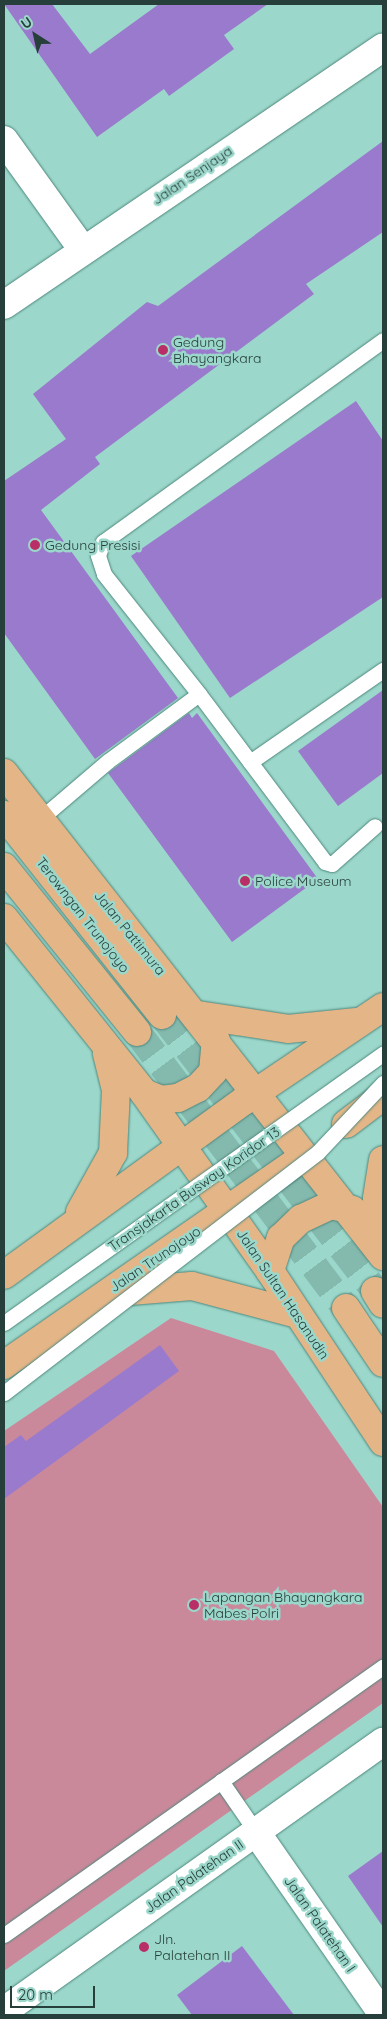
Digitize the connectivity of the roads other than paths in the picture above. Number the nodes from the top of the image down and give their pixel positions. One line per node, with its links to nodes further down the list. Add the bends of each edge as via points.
1 (383, 47): 3 (street, Jalan Senjaya)
2 (4, 140): 3 (street)
3 (83, 250): 4 (street, Jalan Senjaya)
4 (4, 305)
5 (383, 340): 7 (lane, via 103,542 98,554 104,574)
6 (383, 670): 8 (lane)
7 (199, 694): 8 (lane); 11 (lane, via 108,760)
8 (250, 762): 12 (lane, via 328,864)
9 (4, 772): 11 (main road, Jalan Pattimura)
10 (4, 815): 16 (main road, Terowngan Trunojoyo)
11 (40, 819): 17 (main road, Jalan Pattimura)
12 (381, 828)
13 (4, 867): 18 (main road)
14 (4, 918): 20 (main road)
15 (372, 1014): 17 (main road, via 288,1029); 23 (main road)
16 (162, 1015)
17 (198, 1015): 19 (main road, Jalan Pattimura)
18 (137, 1032)
19 (216, 1040): 23 (main road, Jalan Pattimura); 24 (main road, via 214,1072 198,1088 178,1098 161,1100)
20 (104, 1042): 24 (main road); 32 (main road, via 116,1090 113,1154 99,1184)
21 (383, 1054): 40 (lane, Transjakarta Busway Koridor 13, bridge)
22 (383, 1083): 43 (lane, bridge, via 318,1152)
23 (256, 1092): 26 (main road); 27 (main road)
24 (144, 1094): 26 (main road)
25 (383, 1096): 27 (main road, Jalan Trunojoyo)
26 (181, 1147): 30 (main road, Jalan Sultan Hasanudin); 32 (main road)
27 (307, 1154): 29 (main road); 30 (main road, Jalan Trunojoyo)
28 (383, 1160): 31 (main road, via 377,1199)
29 (352, 1210): 33 (main road); 35 (main road, via 331,1205 301,1219 281,1238)
30 (226, 1211): 35 (main road, Jalan Sultan Hasanudin); 37 (main road, Jalan Trunojoyo)
31 (383, 1222)
32 (69, 1227): 34 (lane, via 33,1239); 36 (main road)
33 (383, 1256)
34 (4, 1260)
35 (270, 1270): 39 (main road, Jalan Sultan Hasanudin)
36 (4, 1275)
37 (102, 1294): 39 (main road, via 192,1286); 42 (main road, Jalan Trunojoyo)
38 (346, 1308): 41 (main road)
39 (296, 1314): 44 (main road, Jalan Sultan Hasanudin)
40 (4, 1323)
41 (383, 1363)
42 (4, 1365)
43 (4, 1393)
44 (383, 1442)
45 (383, 1667): 47 (lane)
46 (383, 1742): 48 (street, Jalan Palatehan II)
47 (221, 1781): 48 (lane); 49 (lane)
48 (256, 1832): 50 (street, Jalan Palatehan II); 51 (street, Jalan Palatehan I)
49 (4, 1935)
50 (4, 2011)
51 (383, 2015)

